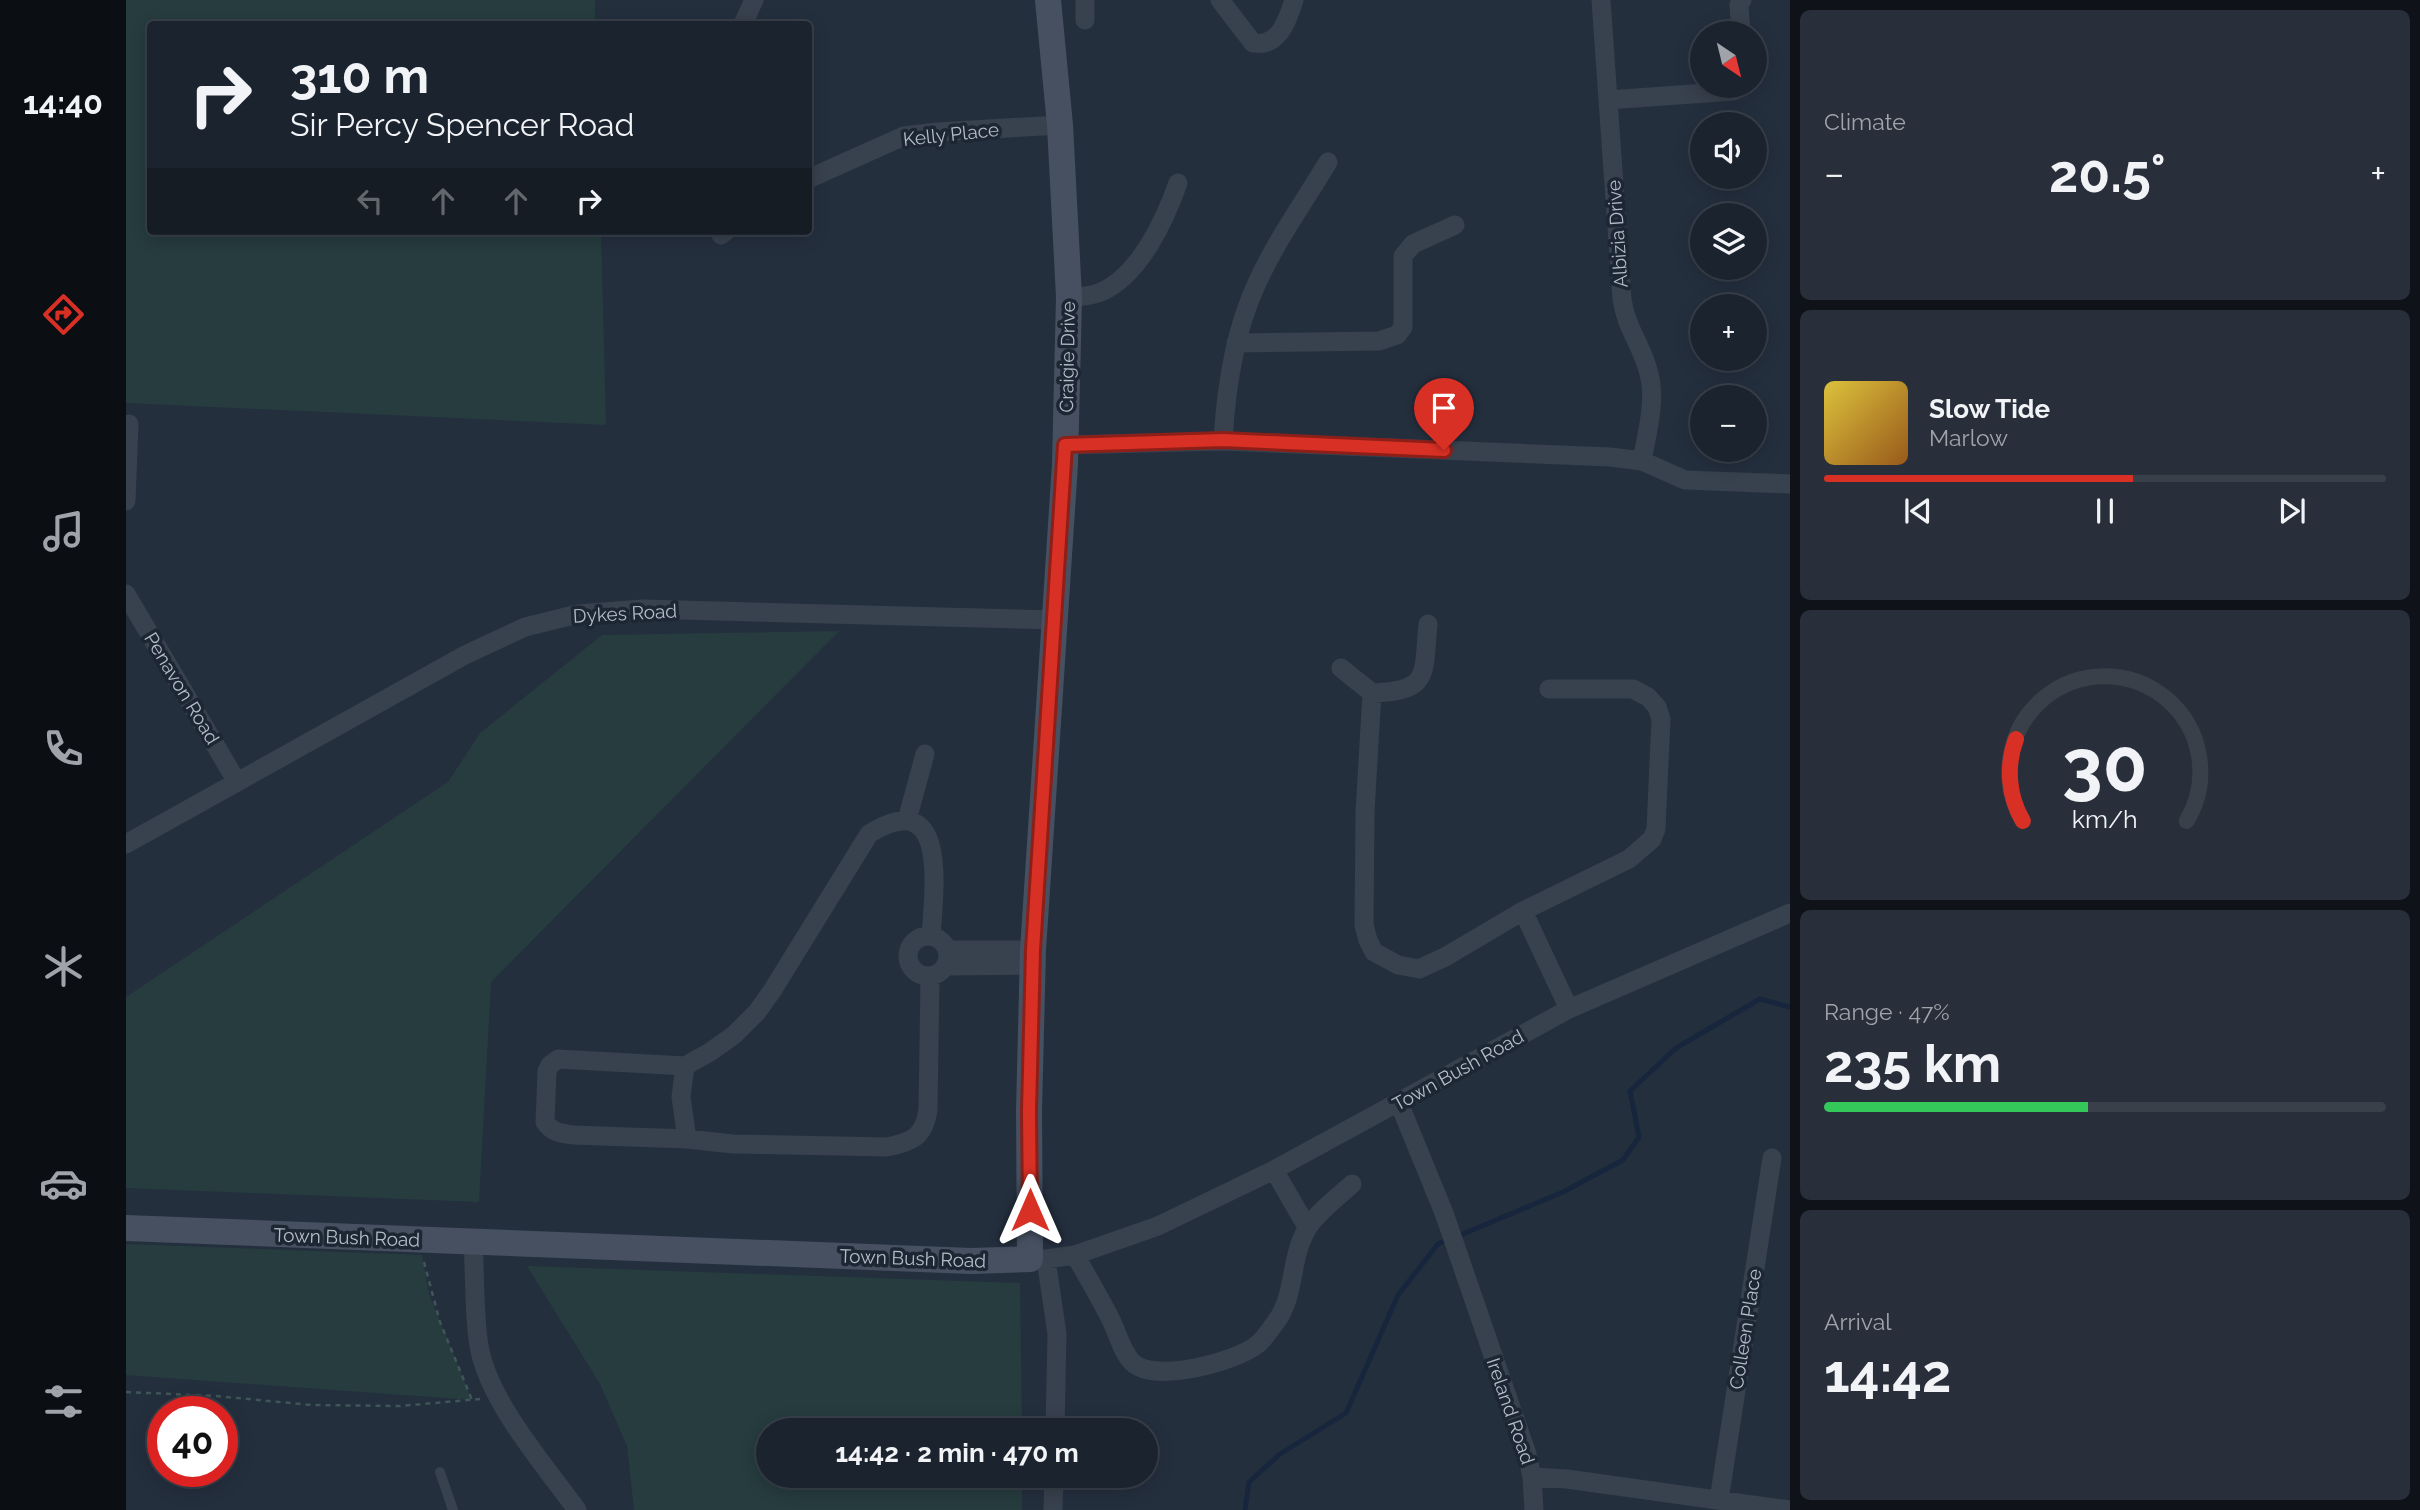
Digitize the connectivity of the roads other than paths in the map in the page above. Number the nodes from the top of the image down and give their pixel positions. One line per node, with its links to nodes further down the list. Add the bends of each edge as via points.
1 (754, 0): 9 (street)
2 (1048, 0): 13 (street, Craigie Drive)
3 (1085, 0): 8 (street)
4 (1220, 0): 5 (street, via 1253,43 1260,44 1277,37)
5 (1294, 0)
6 (1601, 0): 12 (street, Albizia Drive)
7 (1742, 0): 10 (street)
8 (1085, 20)
9 (744, 21)
10 (1740, 21)
11 (1690, 94): 12 (street)
12 (1608, 100): 23 (street, Albizia Drive, via 1624,312 1651,385)
13 (1060, 125): 15 (street, Kelly Place, via 904,136); 18 (street, Craigie Drive)
14 (1328, 162): 19 (street, via 1257,282)
15 (812, 177)
16 (1178, 183): 18 (street, via 1149,246 1133,266 1102,291)
17 (1455, 225): 19 (street, via 1413,244 1404,256 1403,327 1397,335 1379,341)
18 (1069, 297): 22 (street, Craigie Drive)
19 (1236, 343): 21 (street)
20 (129, 424): 25 (street)
21 (1223, 440): 22 (street); 23 (street)
22 (1073, 452): 27 (street, Craigie Drive)
23 (1642, 461): 24 (street, via 1685,480)
24 (1790, 484)
25 (126, 501)
26 (126, 594): 33 (street, Penavon Road)
27 (1055, 620): 33 (street, Dykes Road, via 643,608 552,619 465,655); 39 (street, Craigie Drive)
28 (1428, 624): 31 (street, via 1419,681 1408,689)
29 (1341, 668): 31 (street)
30 (1549, 689): 36 (street, via 1633,689 1657,707 1661,719 1656,829 1652,839 1629,859)
31 (1372, 693): 36 (street, via 1364,925 1374,952 1398,965 1419,969)
32 (925, 754): 34 (street)
33 (237, 782): 35 (street, Dykes Road)
34 (908, 820): 38 (street, via 928,835 934,856); 42 (street, via 886,823 869,834 757,1012 726,1041)
35 (126, 844)
36 (1523, 911): 41 (street)
37 (1790, 914): 41 (street, Town Bush Road)
38 (932, 936): 40 (street, via 944,943); 40 (street, via 913,942 908,962 915,972)
39 (1033, 957): 40 (street); 52 (street, Craigie Drive, via 1029,1111)
40 (941, 964): 44 (street, via 928,1110 918,1136 887,1147)
41 (1569, 1009): 43 (street, Town Bush Road)
42 (685, 1066): 44 (street, via 681,1097); 44 (street, via 558,1059 547,1071 544,1112 545,1122 556,1132)
43 (1399, 1103): 46 (street, Town Bush Road); 55 (street, Ireland Road, via 1444,1213)
44 (687, 1139)
45 (1772, 1158): 57 (street, Colleen Place)
46 (1274, 1170): 48 (street); 51 (street, Town Bush Road, via 1158,1226)
47 (1352, 1184): 48 (street)
48 (1307, 1227): 51 (street, via 1286,1303 1258,1343 1226,1360 1172,1370 1143,1369 1123,1351)
49 (126, 1228): 50 (street, Town Bush Road)
50 (473, 1242): 52 (street, Town Bush Road, via 971,1261); 59 (street, via 478,1341 498,1397)
51 (1075, 1255): 52 (street, Town Bush Road)
52 (1038, 1259): 53 (street, via 1057,1334)
53 (1055, 1418)
54 (440, 1472): 58 (lane)
55 (1532, 1477): 57 (street, Ireland Road); 61 (street)
56 (1054, 1488): 60 (street)
57 (1719, 1500): 62 (street, Ireland Road)
58 (453, 1510)
59 (577, 1510)
60 (1053, 1510)
61 (1534, 1510)
62 (1789, 1510)

